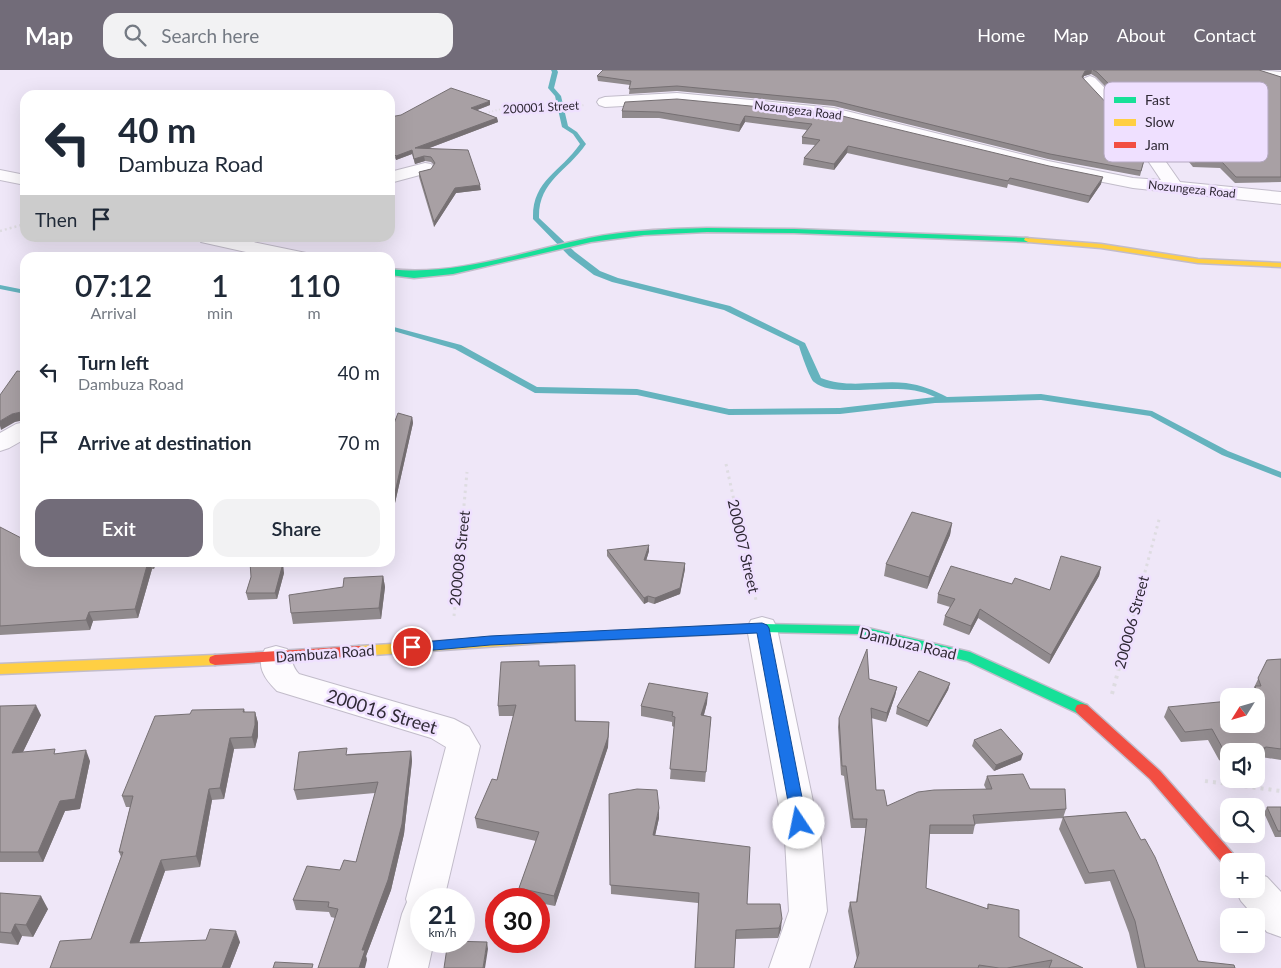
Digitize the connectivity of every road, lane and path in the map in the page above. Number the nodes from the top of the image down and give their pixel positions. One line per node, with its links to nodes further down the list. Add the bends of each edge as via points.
1 (1263, 70): 2 (street)
2 (1281, 77)
3 (1090, 81): 4 (street)
4 (1104, 96)
5 (605, 102): 6 (path, 200001 Street, via 560,108 510,107); 12 (street, Nozungeza Road, via 677,98 834,113 1048,166)
6 (482, 114)
7 (1157, 162): 12 (street)
8 (425, 168): 10 (street)
9 (0, 174): 11 (street)
10 (395, 177)
11 (20, 179)
12 (1175, 188): 13 (street, Nozungeza Road)
13 (1281, 198)
14 (20, 225): 15 (path)
15 (0, 231)
16 (244, 242): 17 (street)
17 (262, 244): 18 (street)
18 (286, 252)
19 (1281, 265): 20 (street, via 1198,261 1101,246 1017,239 707,230 591,240 453,271 414,275)
20 (395, 273)
21 (20, 432): 22 (street)
22 (0, 443)
23 (726, 464): 26 (path, 200007 Street)
24 (467, 472): 27 (path, 200008 Street)
25 (1160, 516): 30 (path, 200006 Street)
26 (762, 628): 27 (street, Dambuza Road); 30 (street, Dambuza Road, via 859,630 970,657 1084,710); 39 (street, via 803,849 808,911)
27 (450, 644): 28 (street, Dambuza Road)
28 (276, 657): 29 (street, Dambuza Road); 34 (street, 200016 Street, via 278,672 288,683 442,728 457,736 463,746)
29 (0, 668)
30 (1102, 728): 31 (street, Dambuza Road)
31 (1155, 775): 32 (path); 33 (street, Dambuza Road)
32 (1281, 791)
33 (1223, 853)
34 (428, 888)
35 (1262, 898): 36 (street)
36 (1281, 920)
37 (412, 953): 38 (street)
38 (408, 968)
39 (789, 968)

